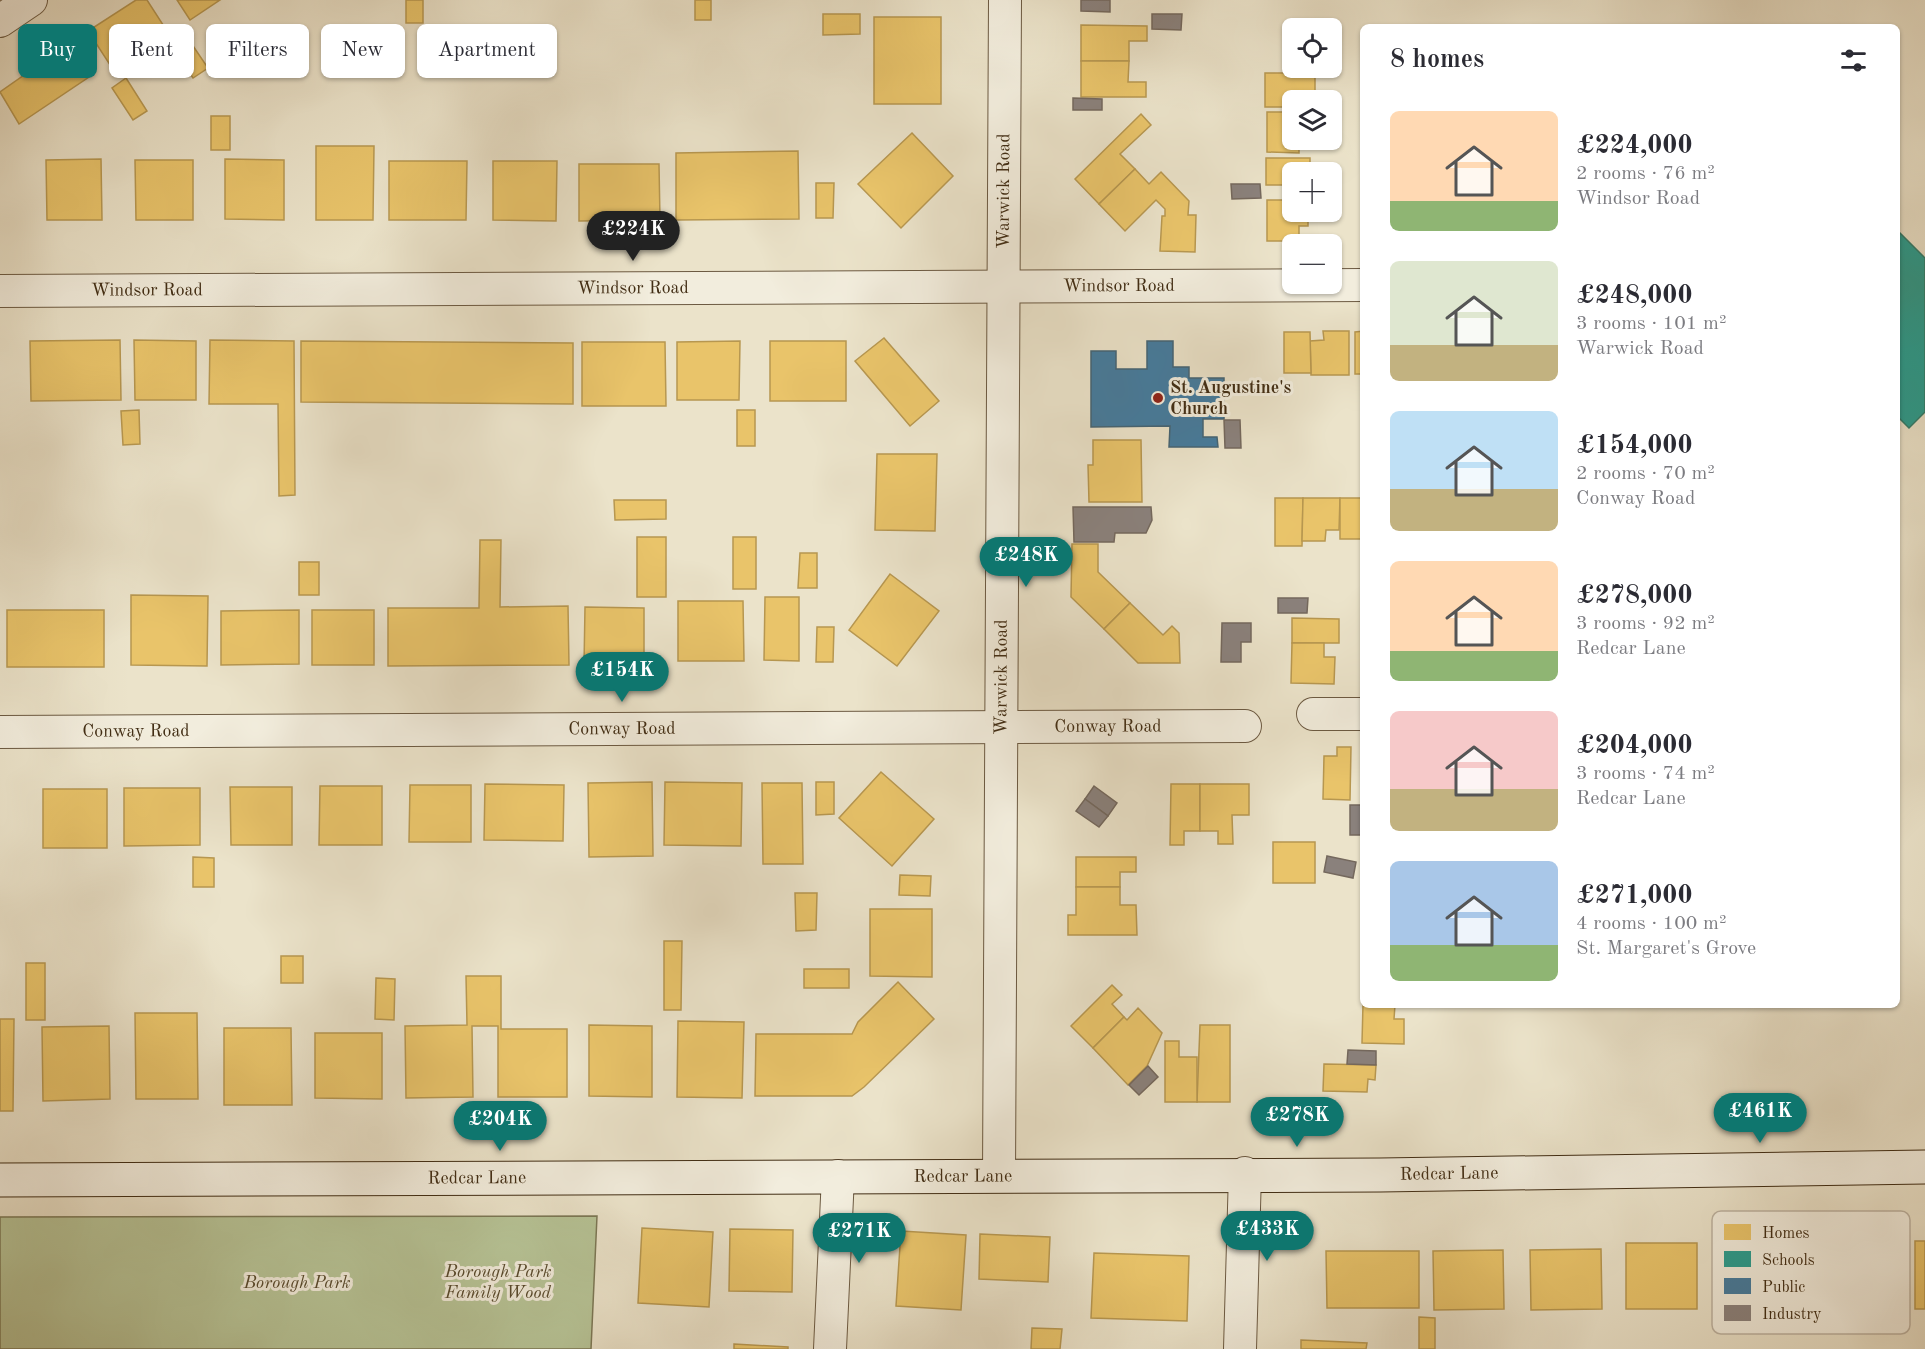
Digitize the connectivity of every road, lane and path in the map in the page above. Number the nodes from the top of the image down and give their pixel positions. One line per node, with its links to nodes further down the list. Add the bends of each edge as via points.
1 (31, 0): 3 (street)
2 (1005, 0): 4 (street, Warwick Road)
3 (0, 21)
4 (1003, 285): 5 (street, Windsor Road); 6 (street, Windsor Road); 9 (street, Warwick Road)
5 (1360, 285)
6 (0, 291)
7 (1313, 714): 8 (street)
8 (1360, 714)
9 (1001, 725): 10 (street, Conway Road); 11 (street, Conway Road); 14 (street, Warwick Road)
10 (1245, 726)
11 (0, 732)
12 (1925, 1167): 13 (main road, Redcar Lane)
13 (1245, 1173): 14 (main road, Redcar Lane); 18 (street)
14 (999, 1175): 15 (main road, Redcar Lane)
15 (838, 1176): 16 (main road, Redcar Lane); 17 (street)
16 (0, 1180)
17 (830, 1349)
18 (1240, 1349)

